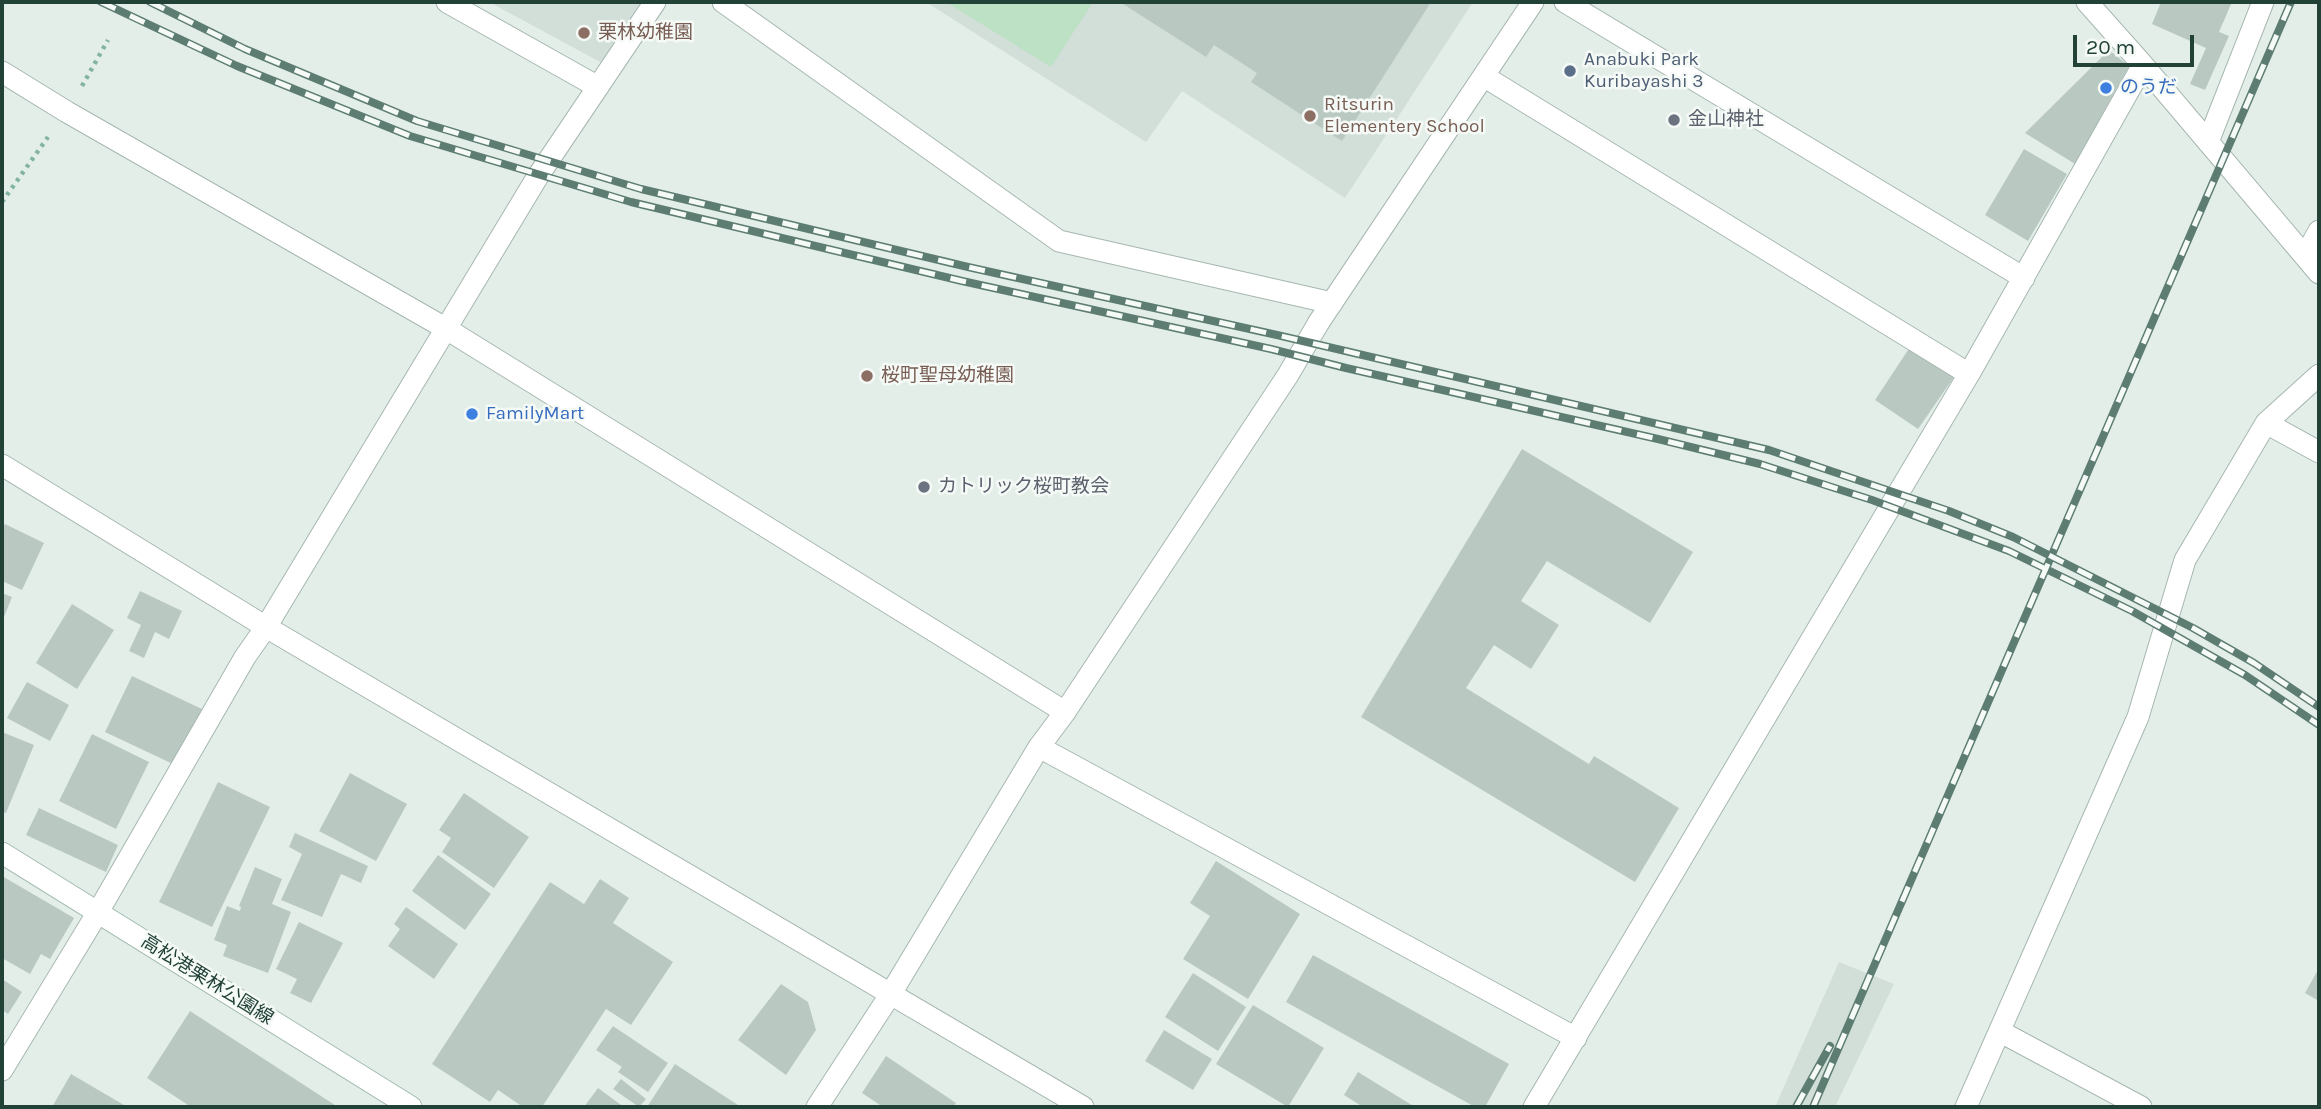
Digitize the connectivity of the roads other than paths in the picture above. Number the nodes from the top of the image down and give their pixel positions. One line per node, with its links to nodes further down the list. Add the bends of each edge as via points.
1 (447, 2): 11 (street)
2 (655, 2): 11 (street)
3 (723, 2): 17 (street, via 1059,241)
4 (1533, 2): 10 (street)
5 (1565, 2): 16 (street)
6 (2087, 2): 8 (street)
7 (2263, 2): 12 (street)
8 (2143, 65): 12 (street); 16 (street)
9 (2, 72): 18 (street)
10 (1485, 76): 17 (street); 19 (street)
11 (598, 87): 18 (street)
12 (2208, 142): 14 (street)
13 (2319, 231): 14 (street)
14 (2305, 256): 15 (street)
15 (2319, 273)
16 (2024, 278): 19 (street)
17 (1332, 303): 25 (street)
18 (445, 328): 24 (street); 25 (street)
19 (1969, 374): 31 (street)
20 (2319, 374): 21 (street)
21 (2266, 423): 22 (street); 30 (street, via 2185,560 2138,717)
22 (2319, 452)
23 (2, 465): 24 (street)
24 (266, 626): 28 (street); 29 (street)
25 (1065, 712): 26 (street)
26 (1039, 747): 29 (street); 31 (street)
27 (2, 853): 28 (street, 高松港栗林公園線)
28 (98, 912): 32 (street); 33 (street, 高松港栗林公園線)
29 (890, 995): 34 (street); 35 (street)
30 (2001, 1032): 37 (street); 38 (street)
31 (1576, 1038): 36 (street)
32 (2, 1070)
33 (411, 1107)
34 (817, 1107)
35 (1083, 1107)
36 (1534, 1107)
37 (1966, 1107)
38 (2141, 1107)

